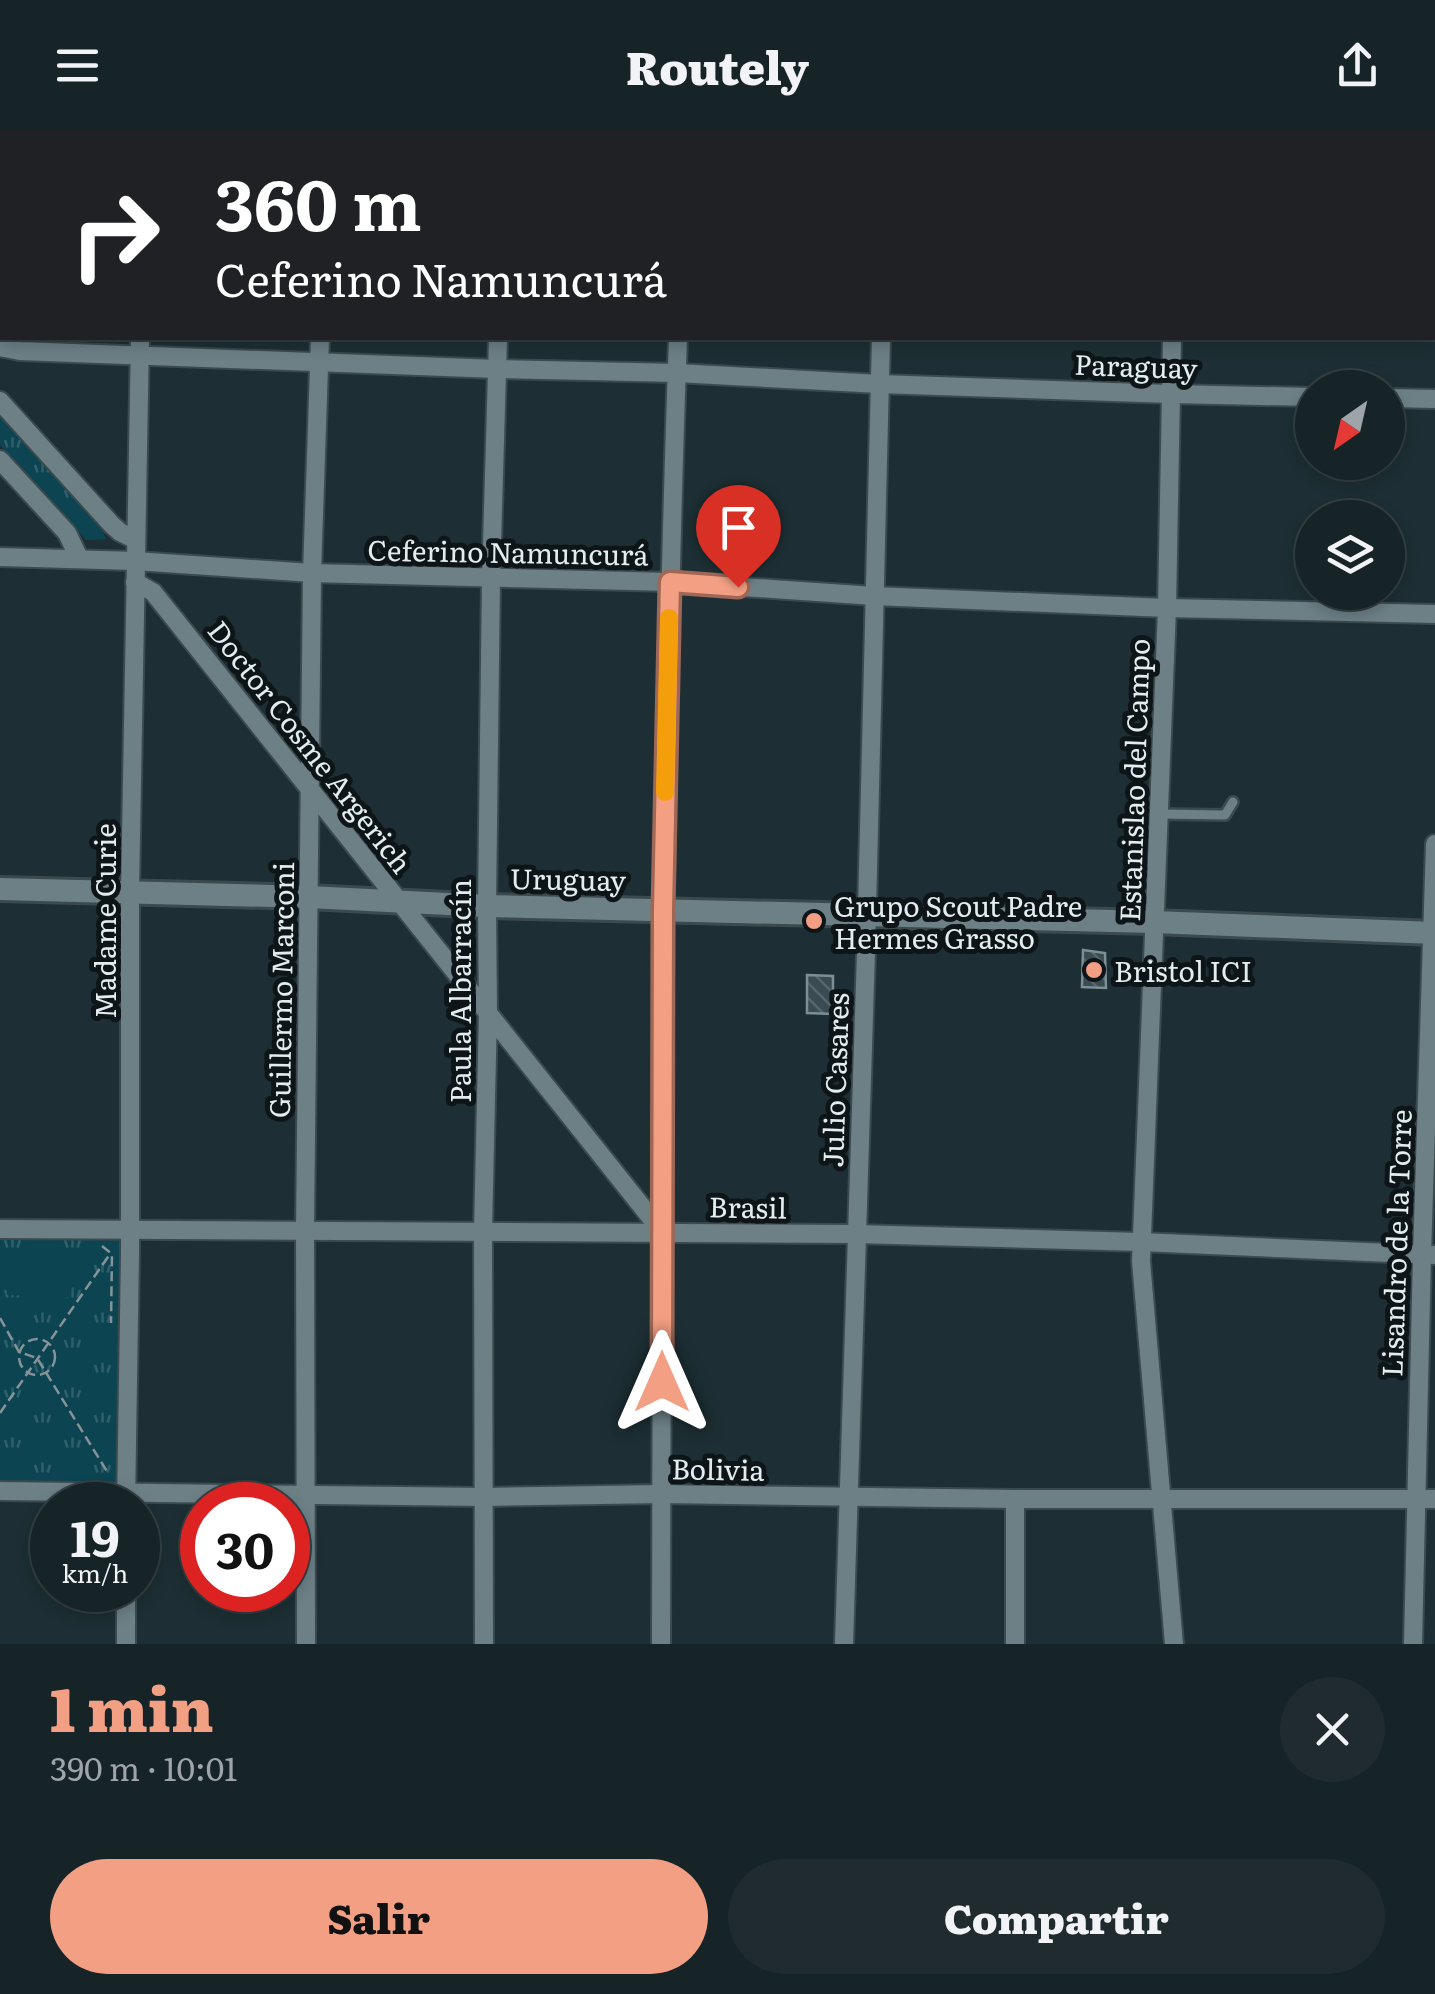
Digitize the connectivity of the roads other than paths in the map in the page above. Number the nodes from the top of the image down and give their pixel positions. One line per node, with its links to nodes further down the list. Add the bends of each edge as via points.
1 (320, 340): 8 (street, Guillermo Marconi)
2 (498, 340): 9 (street, Paula Albarracín)
3 (678, 340): 10 (street)
4 (880, 340): 11 (street, Julio Casares)
5 (1172, 340): 12 (street, Estanislao del Campo)
6 (1, 342): 7 (street, Paraguay, via 20,351)
7 (140, 347): 8 (street, Paraguay); 18 (street, Madame Curie)
8 (318, 363): 9 (street, Paraguay); 22 (street, Guillermo Marconi)
9 (497, 370): 10 (street, Paraguay); 23 (street, Paula Albarracín)
10 (676, 373): 11 (street, Paraguay); 25 (street)
11 (880, 384): 12 (street, Paraguay); 26 (street, Julio Casares)
12 (1171, 394): 13 (street, Paraguay); 27 (street, Estanislao del Campo)
13 (1295, 397)
14 (1405, 398): 15 (street)
15 (1435, 399)
16 (1, 402): 18 (street, via 112,525)
17 (0, 460): 20 (street, via 67,533)
18 (136, 540): 21 (street, Madame Curie)
19 (0, 557): 20 (street, Ceferino Namuncurá)
20 (79, 558): 21 (street, Ceferino Namuncurá)
21 (135, 561): 22 (street, Ceferino Namuncurá); 24 (street, Madame Curie)
22 (312, 574): 23 (street, Ceferino Namuncurá); 29 (street, Guillermo Marconi)
23 (491, 578): 25 (street, Ceferino Namuncurá); 37 (street, Paula Albarracín)
24 (135, 582): 29 (street, Doctor Cosme Argerich, via 153,592); 34 (street, Madame Curie)
25 (670, 582): 26 (street, Ceferino Namuncurá); 38 (street)
26 (874, 596): 27 (street, Ceferino Namuncurá); 39 (street, Julio Casares)
27 (1167, 608): 28 (street, Ceferino Namuncurá); 31 (street, Estanislao del Campo)
28 (1435, 614)
29 (310, 788): 35 (street, Guillermo Marconi); 36 (street, Doctor Cosme Argerich)
30 (1233, 802): 31 (lane, via 1225,815)
31 (1159, 814): 40 (street, Estanislao del Campo)
32 (1435, 844): 41 (street, Lisandro de la Torre)
33 (0, 889): 34 (street, Uruguay)
34 (130, 892): 35 (street, Uruguay); 43 (street, Madame Curie)
35 (308, 897): 36 (street, Uruguay); 45 (street, Guillermo Marconi)
36 (399, 902): 37 (street, Uruguay); 42 (street, Doctor Cosme Argerich)
37 (487, 906): 38 (street, Uruguay); 42 (street, Paula Albarracín)
38 (663, 910): 39 (street, Uruguay); 47 (street)
39 (866, 915): 40 (street, Uruguay); 48 (street, Julio Casares)
40 (1154, 922): 41 (street, Uruguay); 49 (street, Estanislao del Campo)
41 (1434, 933): 50 (street, Lisandro de la Torre)
42 (488, 1011): 46 (street, Paula Albarracín); 47 (street, Doctor Cosme Argerich)
43 (130, 1228): 44 (street, Brasil); 45 (street, Brasil); 51 (street, Madame Curie)
44 (0, 1229)
45 (305, 1230): 46 (street, Brasil); 52 (street, Guillermo Marconi)
46 (484, 1231): 47 (street, Brasil); 58 (street, Paula Albarracín)
47 (663, 1233): 48 (street, Brasil); 56 (street)
48 (856, 1234): 49 (street, Brasil); 57 (street, Julio Casares)
49 (1141, 1242): 50 (street, Brasil); 59 (street, Estanislao del Campo)
50 (1428, 1255): 61 (street, Lisandro de la Torre)
51 (126, 1482)
52 (306, 1482)
53 (0, 1491): 54 (street, Bolivia)
54 (30, 1493)
55 (310, 1494): 58 (street, Bolivia)
56 (661, 1494): 57 (street, Bolivia); 58 (street, Bolivia); 67 (street)
57 (849, 1496): 60 (street, Bolivia); 68 (street, Julio Casares)
58 (486, 1497): 66 (street, Paula Albarracín)
59 (1162, 1498): 60 (street, Bolivia); 61 (street, Bolivia); 70 (street, Estanislao del Campo)
60 (1014, 1499): 69 (street)
61 (1426, 1499): 71 (street, Lisandro de la Torre)
62 (126, 1612): 64 (street)
63 (306, 1612): 65 (street, Guillermo Marconi)
64 (126, 1644)
65 (306, 1644)
66 (484, 1644)
67 (660, 1644)
68 (844, 1644)
69 (1014, 1644)
70 (1174, 1644)
71 (1413, 1644)

